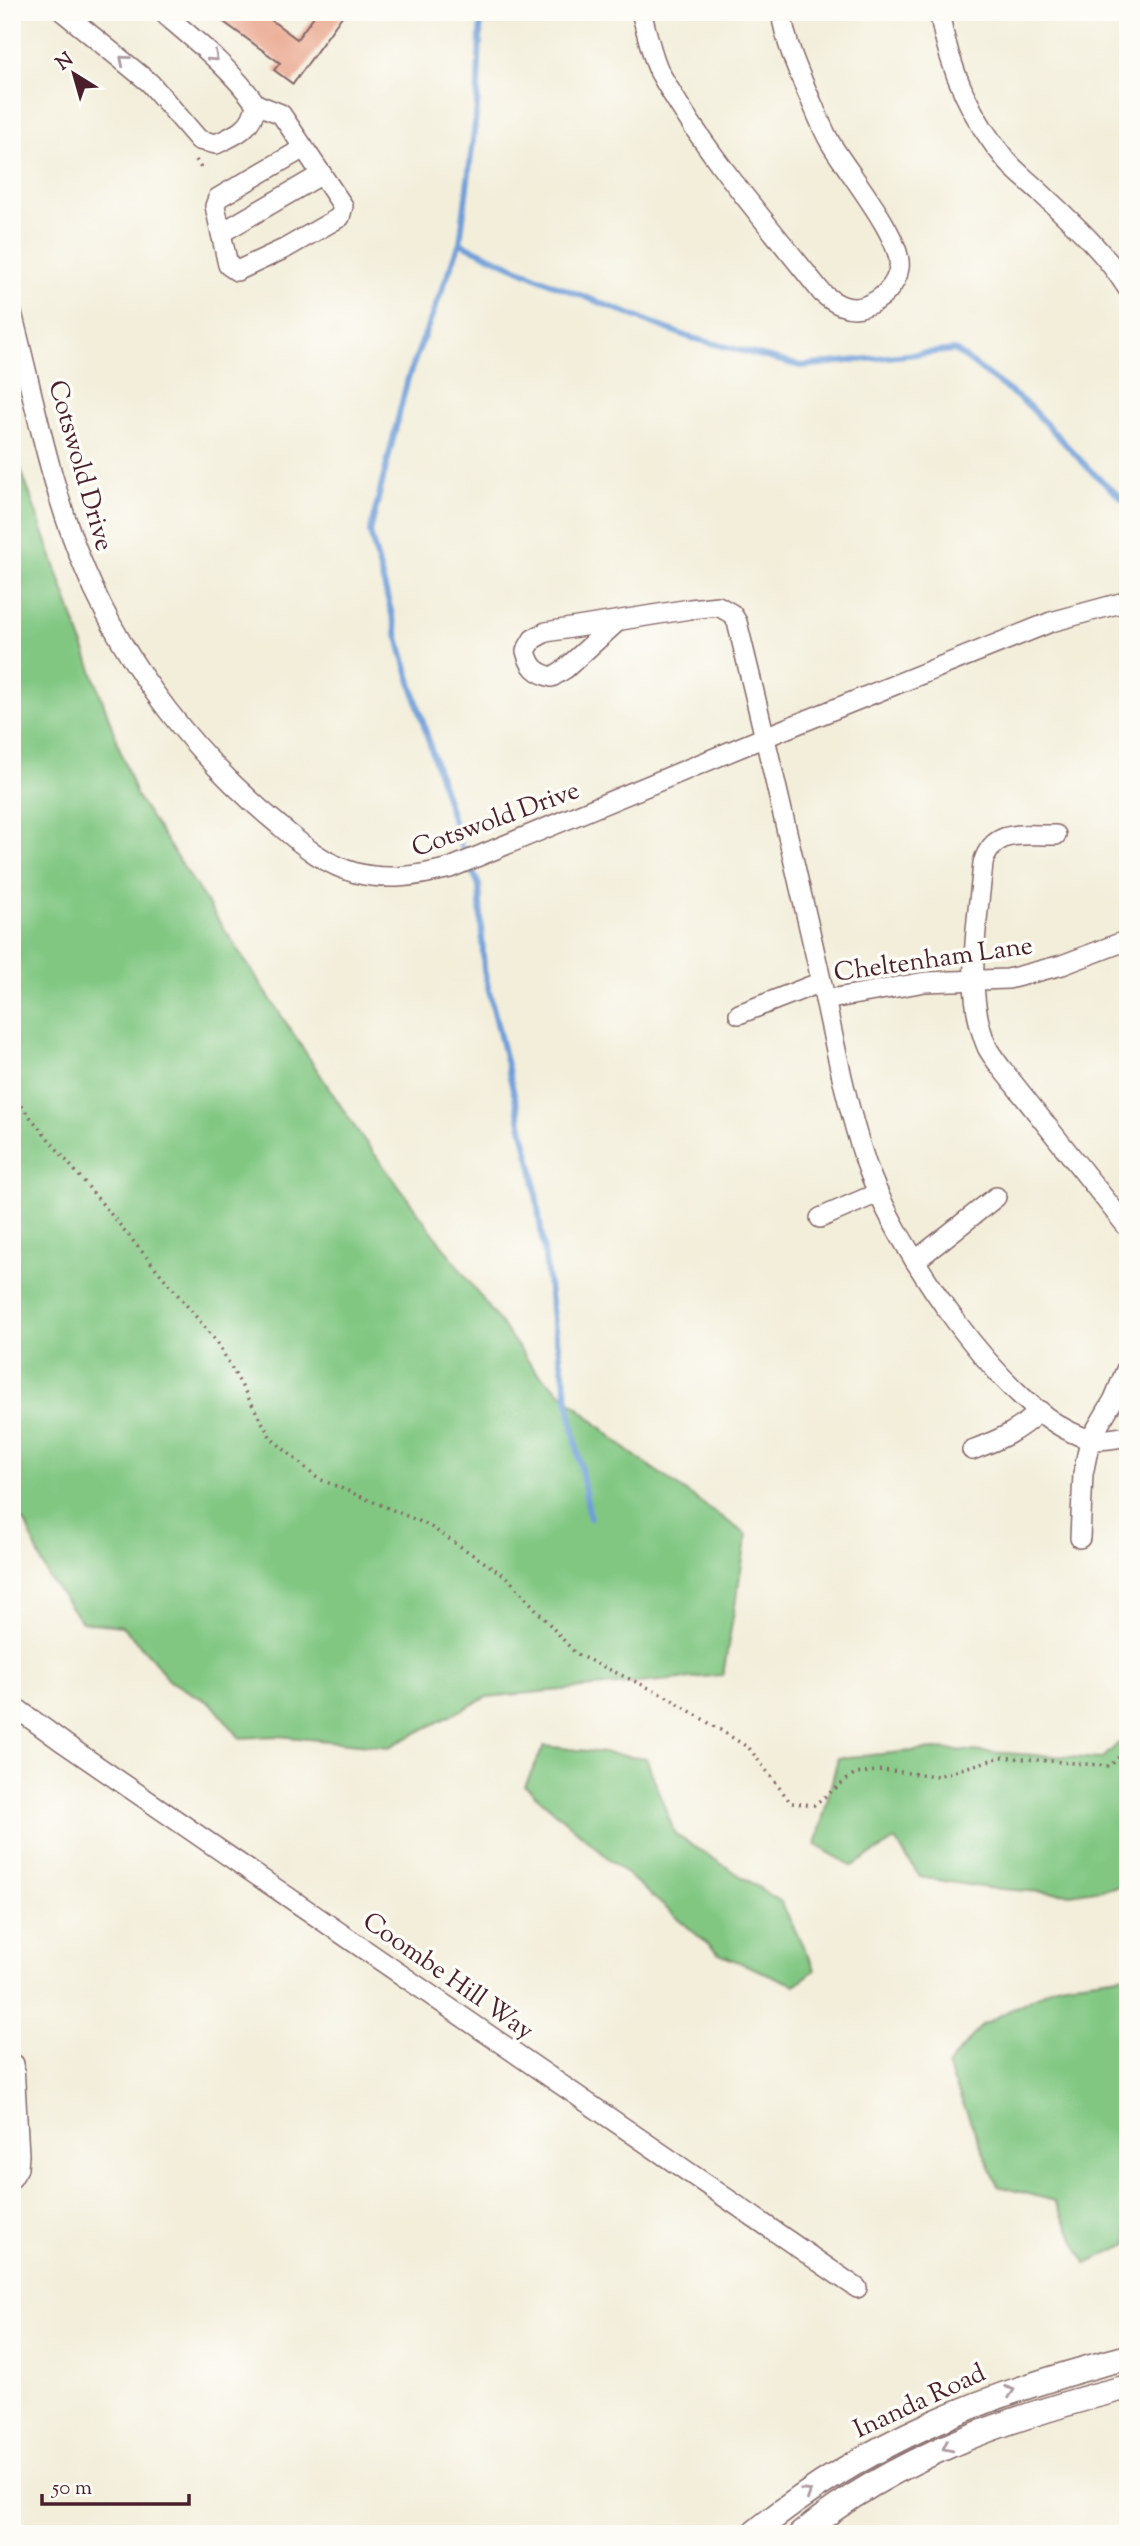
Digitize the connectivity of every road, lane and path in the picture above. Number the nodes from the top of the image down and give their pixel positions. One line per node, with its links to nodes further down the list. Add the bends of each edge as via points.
1 (63, 12): 6 (street, one-way to 1, via 247,128 216,144 199,140 150,83)
2 (162, 12): 6 (street, one-way to 6, via 220,61)
3 (640, 12): 4 (street, via 659,71 736,185 822,293 837,306 862,307 881,299 900,266 893,241 830,142 793,60)
4 (780, 12)
5 (939, 12): 10 (street, via 952,71 977,120 1007,161 1087,235)
6 (256, 104): 7 (street, via 281,114)
7 (304, 148): 8 (street); 9 (street, via 218,198 215,206)
8 (322, 174): 9 (street); 9 (street, via 343,206 340,217 237,271 228,265)
9 (221, 233)
10 (1128, 289)
11 (12, 313): 14 (street, Cotswold Drive, via 64,514 114,629 147,682 240,792 314,854 336,866 374,876 417,877 489,853)
12 (1128, 601): 14 (street, Cotswold Drive, via 1051,622)
13 (618, 621): 14 (street, via 718,606 732,614)
14 (765, 737): 18 (street)
15 (1056, 835): 17 (street, via 1006,837 987,849)
16 (1128, 940): 17 (street, Cheltenham Lane, via 1062,965 1008,979)
17 (974, 981): 18 (street, Cheltenham Lane); 24 (street, via 988,1048)
18 (823, 991): 19 (street, Cheltenham Lane); 21 (street, via 844,1083)
19 (739, 1014)
20 (12, 1094): 33 (path, via 217,1342 271,1438 317,1478 428,1525 508,1578 576,1654 664,1695 749,1748 791,1803 814,1805 854,1774 882,1770 938,1776 1001,1758 1110,1766)
21 (878, 1193): 23 (street); 25 (street)
22 (996, 1197): 25 (street)
23 (820, 1218)
24 (1128, 1228)
25 (915, 1261): 27 (street, via 978,1350)
26 (1128, 1365): 29 (street)
27 (1040, 1411): 29 (street); 30 (street, via 1013,1433)
28 (1128, 1436): 29 (street)
29 (1090, 1440): 31 (street, via 1083,1474)
30 (972, 1450)
31 (1080, 1538)
32 (12, 1705): 36 (street, Coombe Hill Way)
33 (1128, 1748)
34 (14, 2064): 35 (street, via 19,2155)
35 (12, 2178)
36 (857, 2288)
37 (1128, 2357): 39 (main road, Inanda Road, one-way to 37, via 850,2465 918,2427 985,2400)
38 (1128, 2387): 40 (main road, Inanda Road, one-way to 40, via 1054,2406 960,2441 859,2493)
39 (753, 2534)
40 (801, 2534)

